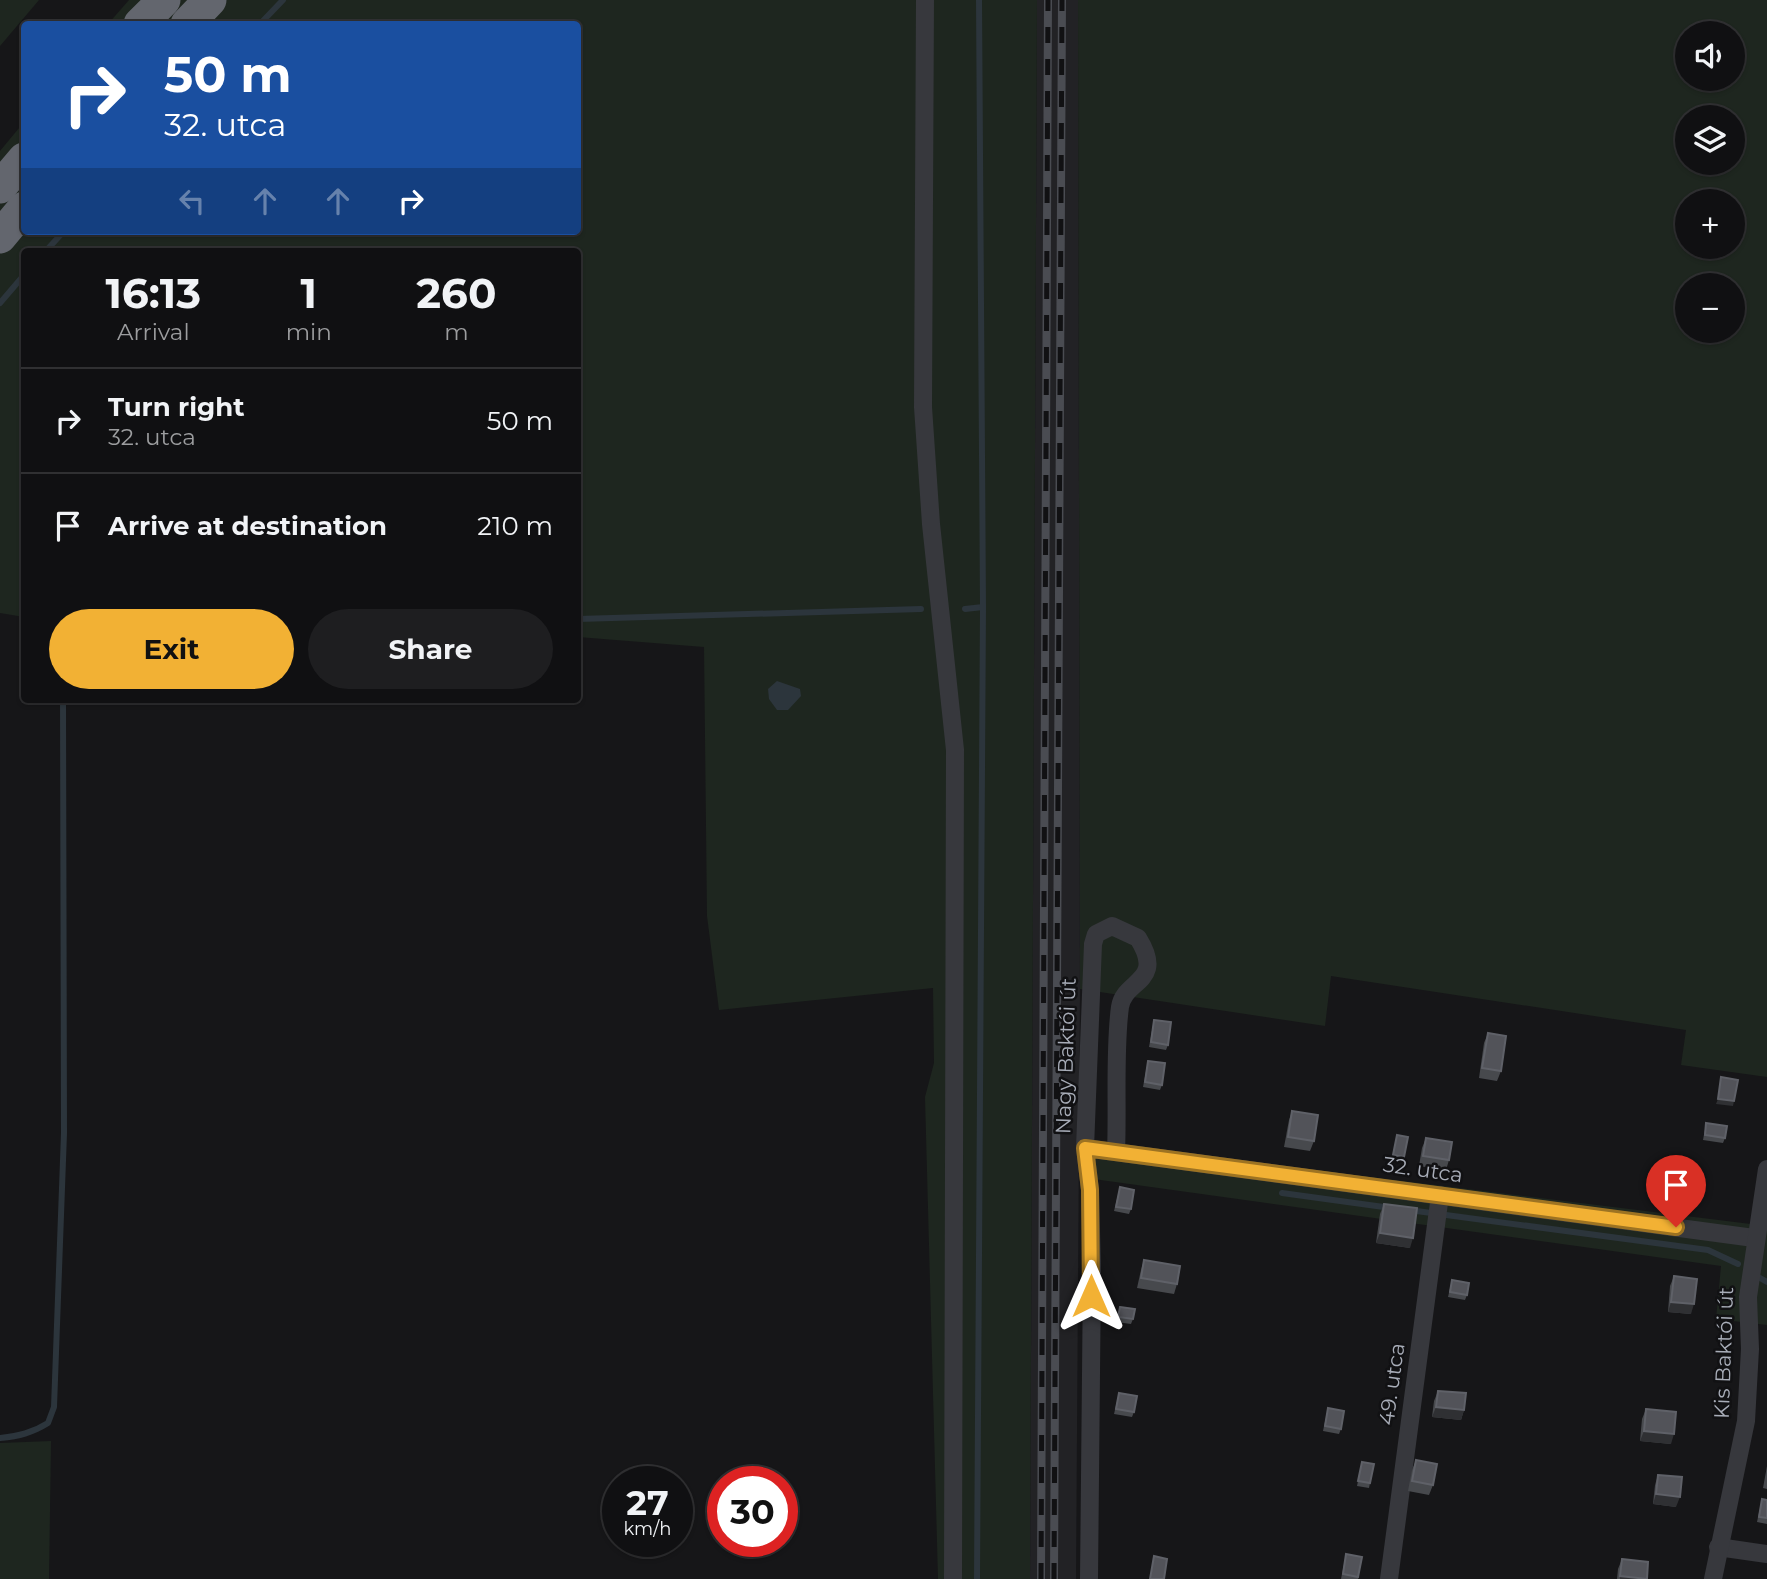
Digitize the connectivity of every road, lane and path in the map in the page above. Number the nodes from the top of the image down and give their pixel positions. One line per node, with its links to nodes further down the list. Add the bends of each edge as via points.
1 (164, 0): 4 (highway)
2 (210, 0): 5 (highway)
3 (925, 0): 18 (street, via 923,407 956,750)
4 (143, 21)
5 (190, 21)
6 (21, 162): 7 (highway)
7 (0, 187)
8 (21, 212): 9 (highway)
9 (0, 237)
10 (1085, 1148): 11 (street, 32. utca); 11 (street, Nagy Baktói út, via 1093,944 1096,934 1112,926 1138,938 1148,961 1146,972 1120,1003); 19 (street, Nagy Baktói út, via 1092,1271)
11 (1116, 1152): 13 (street, 32. utca)
12 (1767, 1169): 14 (street, Kis Baktói út)
13 (1440, 1195): 14 (street, 32. utca); 20 (street, 49. utca)
14 (1755, 1238): 15 (street, Kis Baktói út)
15 (1760, 1262): 16 (street, Kis Baktói út, via 1748,1297 1746,1422)
16 (1718, 1547): 17 (street); 21 (street, Kis Baktói út)
17 (1767, 1554)
18 (953, 1579)
19 (1089, 1579)
20 (1389, 1579)
21 (1713, 1579)

